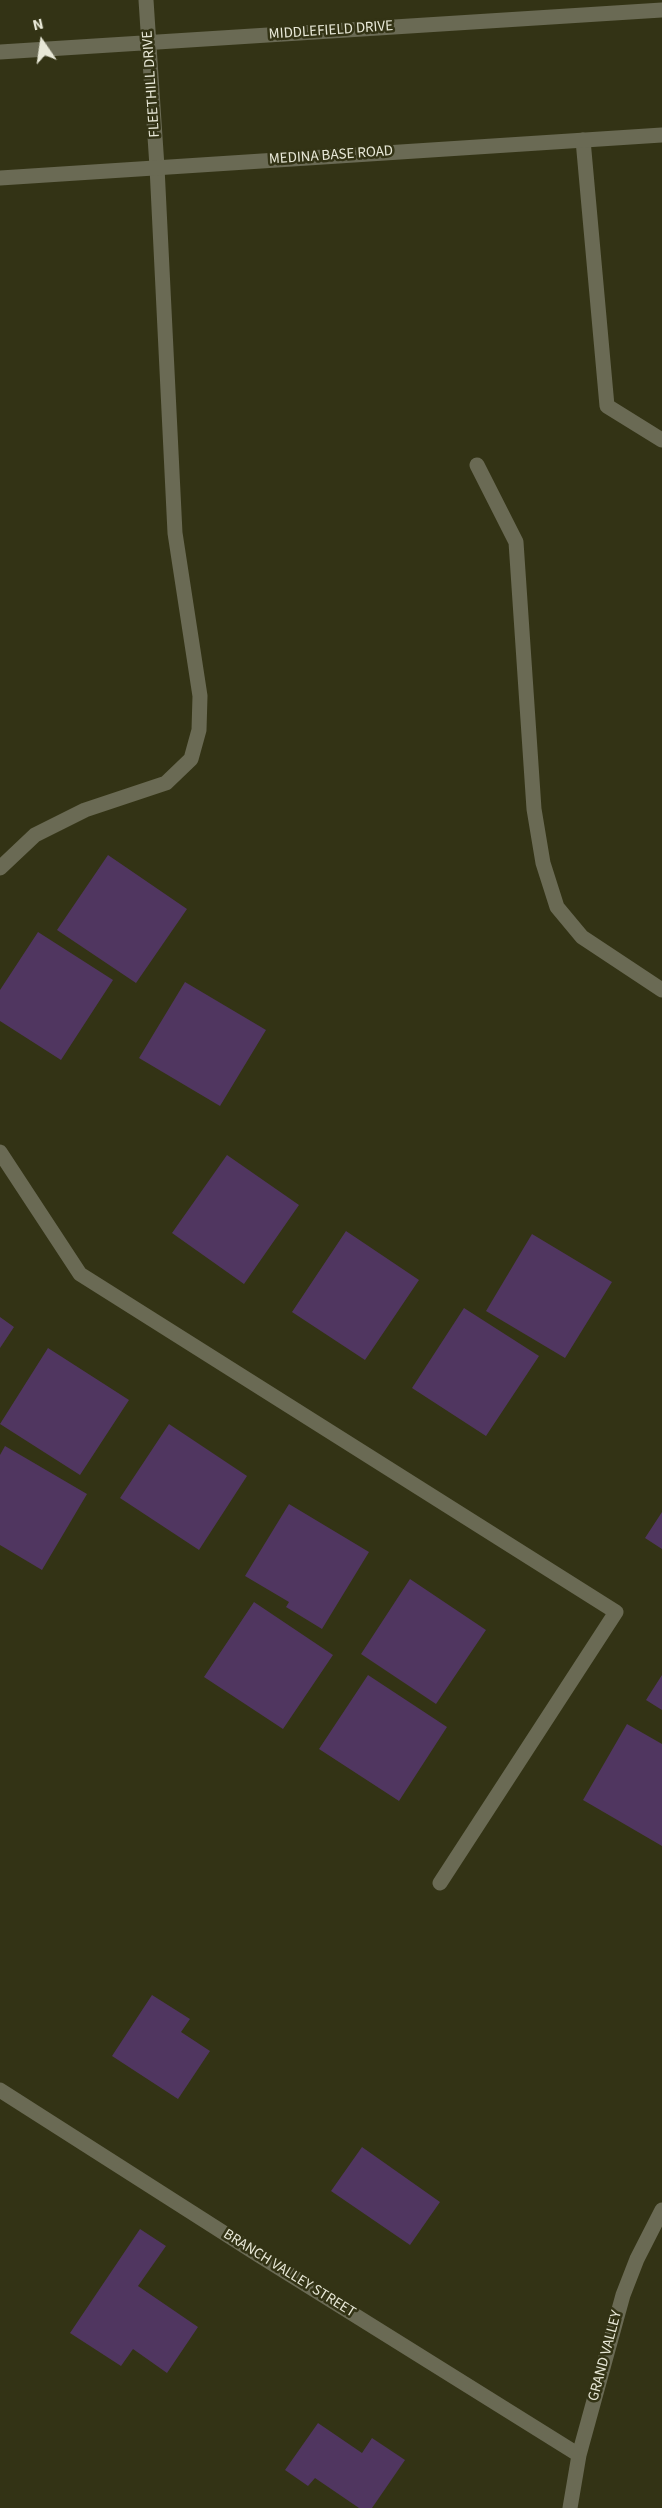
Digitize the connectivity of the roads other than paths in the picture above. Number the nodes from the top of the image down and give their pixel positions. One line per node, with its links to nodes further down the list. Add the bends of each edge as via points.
1 (146, 0): 3 (street, FLEETHILL DRIVE)
2 (662, 10): 3 (street, MIDDLEFIELD DRIVE)
3 (149, 43): 4 (street, MIDDLEFIELD DRIVE); 7 (street, FLEETHILL DRIVE)
4 (0, 52)
5 (662, 135): 6 (street, MEDINA BASE ROAD)
6 (584, 140): 7 (street, MEDINA BASE ROAD); 9 (street, via 607,406)
7 (157, 167): 8 (street, MEDINA BASE ROAD); 11 (street, FLEETHILL DRIVE, via 175,533 200,696 199,730 191,759 166,783 85,810 35,835)
8 (0, 178)
9 (662, 440)
10 (477, 465): 12 (street, via 516,542 534,809 543,863 557,908 582,937)
11 (0, 868)
12 (662, 990)
13 (0, 1152): 14 (street, via 80,1274 616,1612)
14 (440, 1883)
15 (0, 2090): 17 (street, BRANCH VALLEY STREET)
16 (662, 2210): 17 (street, GRAND VALLEY, via 623,2295)
17 (579, 2455): 18 (street, GRAND VALLEY)
18 (570, 2508)

